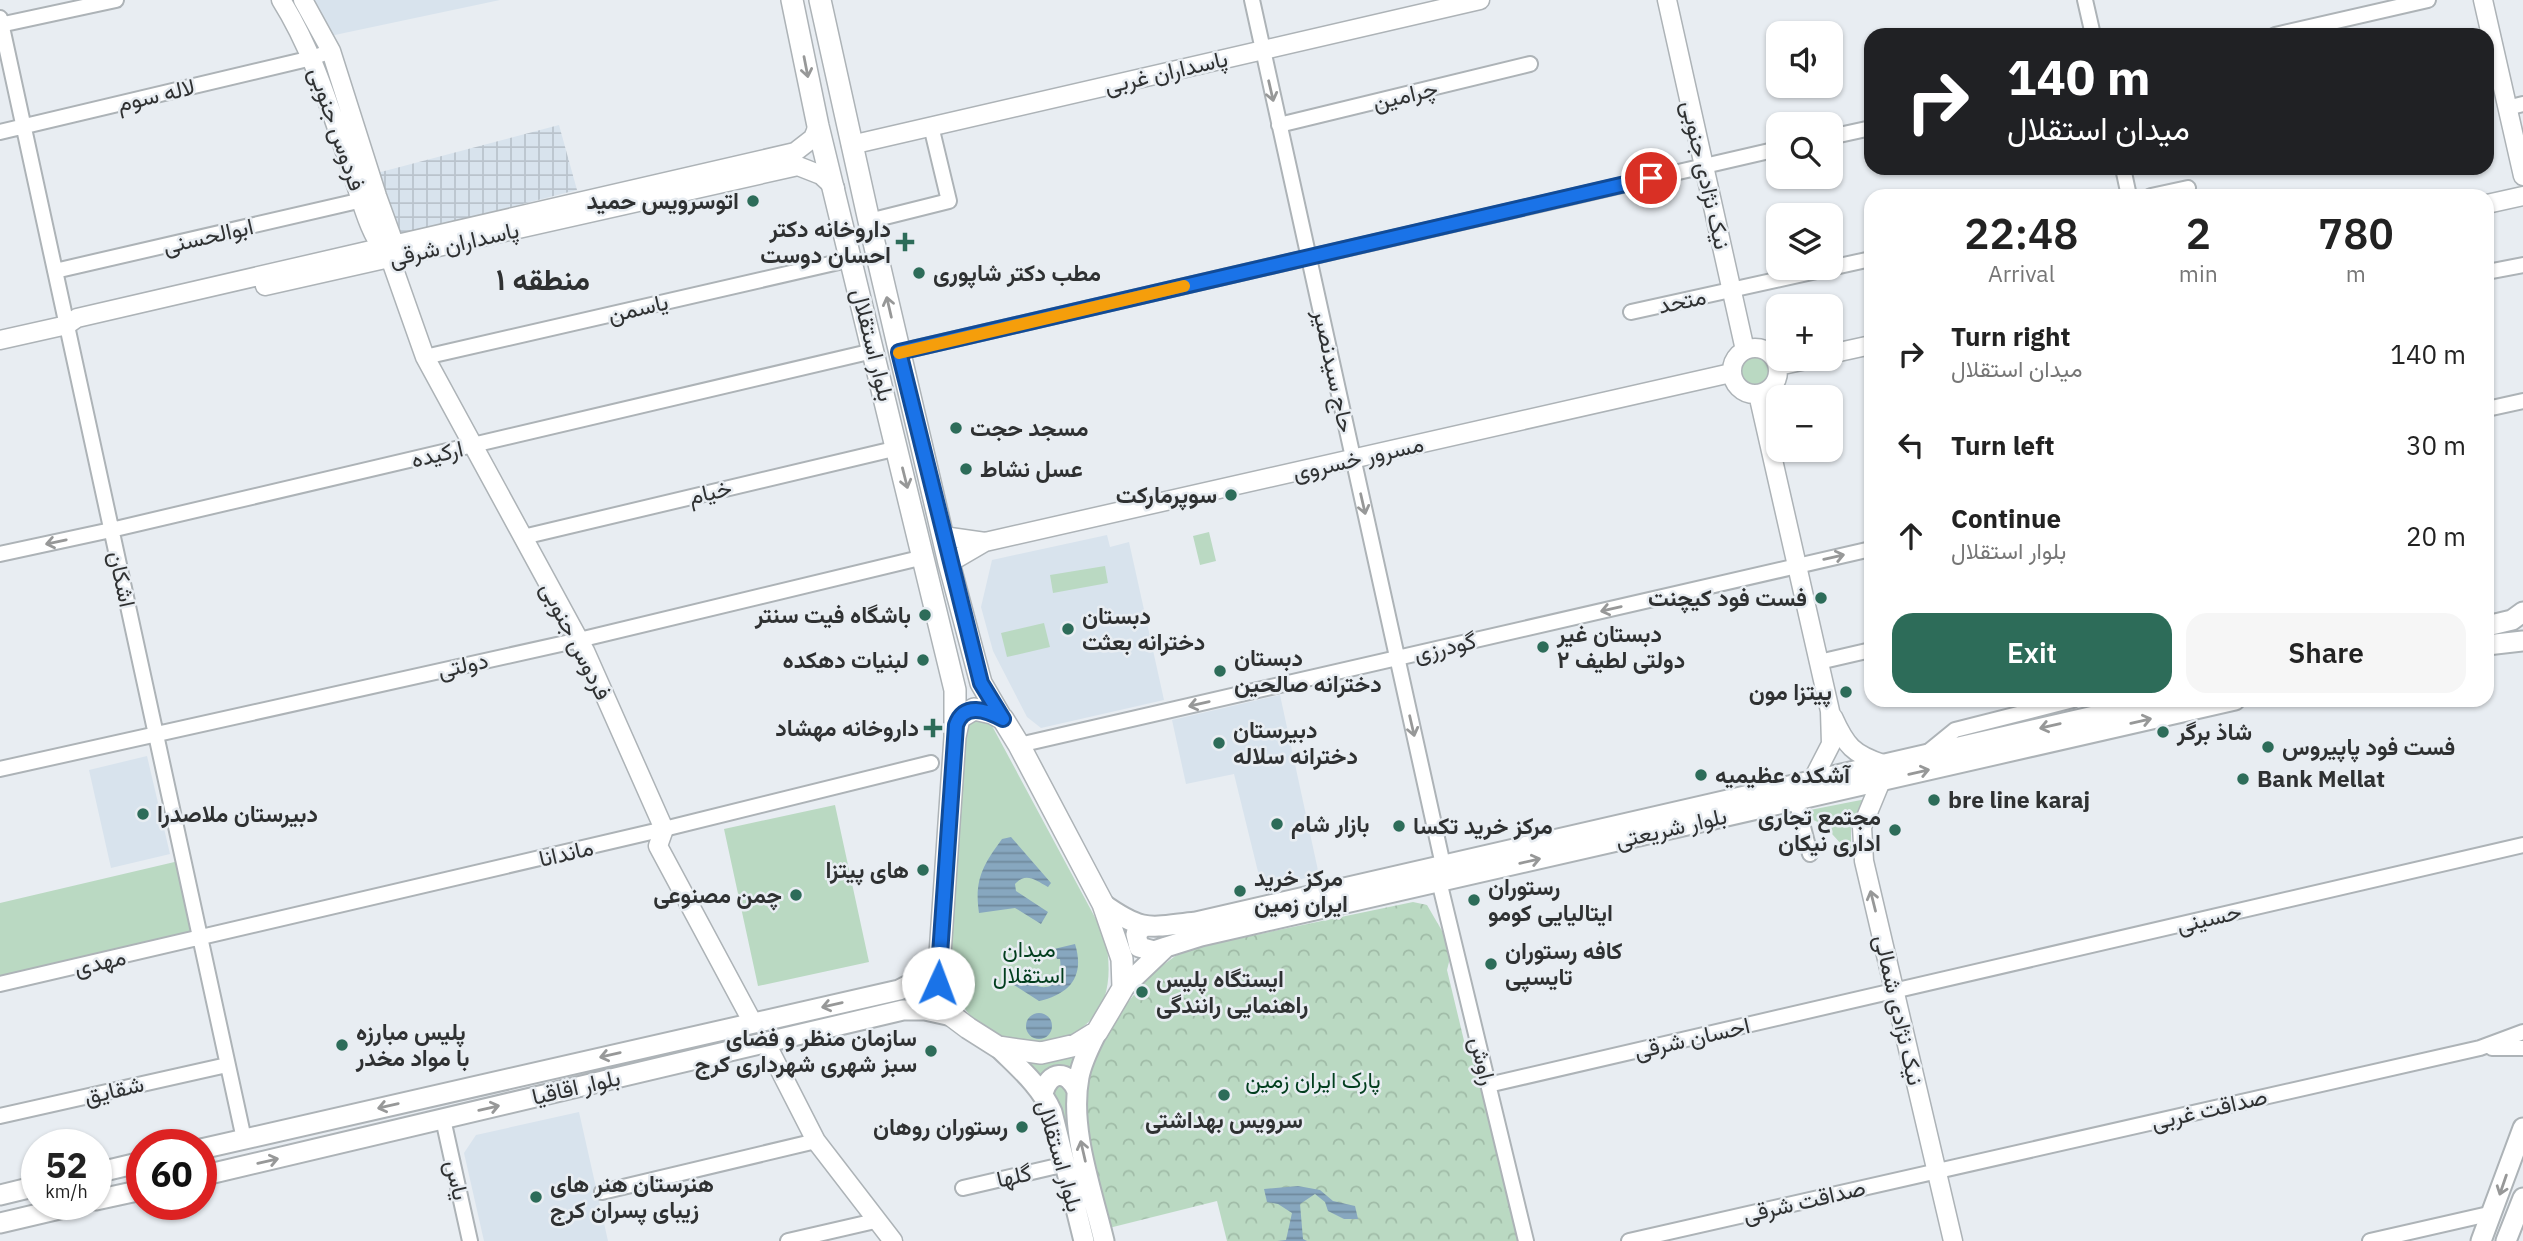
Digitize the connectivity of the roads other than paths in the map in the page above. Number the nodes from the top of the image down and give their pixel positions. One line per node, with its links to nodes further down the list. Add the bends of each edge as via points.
1 (116, 0): 12 (street)
2 (281, 0): 19 (street, فردوس جنوبی)
3 (303, 0): 18 (street, فردوس جنوبی)
4 (792, 0): 23 (main road, بلوار استقلال, one-way to 23)
5 (1252, 0): 17 (street, حاج سیدنصیر)
6 (1480, 0): 17 (street, پاسداران غربی)
7 (1667, 0): 32 (street, نیک نژادی جنوبی)
8 (2085, 0): 13 (street)
9 (2427, 0): 14 (street)
10 (2483, 0): 15 (street)
11 (822, 2): 29 (main road, بلوار استقلال)
12 (0, 23): 25 (street, اشکان)
13 (2091, 28)
14 (2306, 28)
15 (2491, 28)
16 (2494, 36): 21 (street)
17 (1262, 50): 22 (street, حاج سیدنصیر, one-way to 22); 24 (street, پاسداران غربی)
18 (331, 51): 19 (street, لاله سوم); 38 (street, فردوس جنوبی)
19 (312, 58): 25 (street, لاله سوم); 38 (street, فردوس جنوبی)
20 (1530, 64): 22 (street, چرامین)
21 (2515, 106): 33 (street)
22 (1279, 125): 42 (street, حاج سیدنصیر)
23 (818, 126): 31 (street); 34 (main road, بلوار استقلال)
24 (931, 126): 29 (street, پاسداران غربی); 40 (street, via 949,201)
25 (24, 127): 27 (street, لاله سوم); 46 (street, اشکان)
26 (1864, 130): 28 (street)
27 (0, 132)
28 (1843, 134)
29 (851, 145): 40 (main road, بلوار استقلال)
30 (1766, 152): 32 (street)
31 (797, 159): 34 (street); 41 (street, پاسداران شرقی)
32 (1704, 166): 42 (street); 48 (street, نیک نژادی جنوبی)
33 (2523, 177)
34 (835, 188): 43 (main road, بلوار استقلال)
35 (2188, 188): 36 (street)
36 (2183, 189)
37 (2523, 196): 39 (street)
38 (369, 199): 41 (street, فردوس جنوبی); 46 (street, ابوالحسنی)
39 (2494, 202)
40 (869, 220): 57 (main road, بلوار استقلال, one-way to 40)
41 (388, 249): 50 (street, پاسداران شرقی, via 77,318); 58 (street, فردوس جنوبی)
42 (1308, 257): 57 (street); 66 (street, حاج سیدنصیر)
43 (852, 258): 55 (main road, بلوار استقلال); 58 (street, یاسمن)
44 (1864, 261): 48 (street, متحد)
45 (2523, 265): 47 (street)
46 (55, 271): 50 (street, اشکان)
47 (2494, 271)
48 (1732, 290): 49 (street, متحد); 53 (street, نیک نژادی جنوبی)
49 (1631, 312)
50 (67, 325): 51 (street, پاسداران شرقی); 67 (street, اشکان)
51 (0, 340)
52 (1864, 347): 56 (street)
53 (1745, 350): 54 (street); 60 (street, via 1734,359)
54 (1766, 350)
55 (873, 351): 64 (street, ارکیده); 65 (main road, بلوار استقلال)
56 (1843, 351)
57 (899, 352): 68 (main road, بلوار استقلال)
58 (425, 357): 64 (street, فردوس جنوبی)
59 (1777, 371): 61 (street, via 1773,386)
60 (1731, 373): 61 (street, via 1742,390); 66 (street, مسرور خسروی)
61 (1758, 394): 75 (street)
62 (2523, 401): 63 (street)
63 (2494, 407)
64 (474, 445): 67 (street, ارکیده); 69 (street, فردوس جنوبی)
65 (898, 448): 69 (street, خیام); 73 (main road, بلوار استقلال, one-way to 73)
66 (1353, 459): 70 (street, مسرور خسروی); 82 (street, حاج سیدنصیر, one-way to 82)
67 (111, 530): 72 (street, ارکیده, one-way to 72); 89 (street, اشکان)
68 (943, 536): 70 (street); 74 (main road, بلوار استقلال)
69 (523, 537): 78 (street, فردوس جنوبی)
70 (985, 542): 74 (street)
71 (1864, 551): 75 (street, گودرزی, one-way to 71)
72 (0, 554)
73 (924, 557): 78 (street, دولتی); 90 (main road, بلوار استقلال, via 955,691)
74 (950, 563): 88 (main road, بلوار استقلال, via 981,683)
75 (1797, 566): 82 (street, گودرزی, one-way to 82); 83 (street)
76 (2519, 618): 77 (main road)
77 (2494, 624)
78 (579, 640): 89 (street, دولتی); 98 (street, فردوس جنوبی)
79 (2523, 641): 80 (main road)
80 (2494, 644)
81 (1864, 652): 83 (street)
82 (1397, 658): 91 (street, گودرزی, one-way to 91); 101 (street, حاج سیدنصیر, one-way to 101)
83 (1819, 662): 87 (street)
84 (2045, 707): 92 (street, via 1955,730)
85 (2130, 707): 92 (main road, بلوار شریعتی, one-way to 92)
86 (2201, 707): 95 (main road, بلوار شریعتی, one-way to 86)
87 (1830, 711): 95 (street, via 1856,754); 96 (street, via 1831,744)
88 (1003, 719): 90 (main road, via 982,709 968,711 959,718); 91 (main road)
89 (155, 733): 94 (street, دولتی); 104 (street, اشکان)
90 (955, 737): 106 (main road)
91 (1019, 746): 102 (main road)
92 (1925, 755): 95 (main road, بلوار شریعتی)
93 (931, 763): 98 (street, ماندانا)
94 (0, 769)
95 (1882, 773): 96 (main road, بلوار شریعتی); 97 (main road, بلوار شریعتی); 109 (street, نیک نژادی شمالی, one-way to 95, via 1861,845 1862,827)
96 (1812, 781): 101 (main road, بلوار شریعتی)
97 (1796, 800): 100 (street); 101 (main road, بلوار شریعتی, one-way to 97)
98 (664, 829): 104 (street, ماندانا); 111 (street, فردوس جنوبی, via 658,846)
99 (2523, 845): 109 (street, حسینی)
100 (1810, 854)
101 (1441, 873): 103 (main road, بلوار شریعتی, via 1196,922); 105 (main road, بلوار شریعتی); 119 (street, راوش)
102 (1103, 904): 103 (main road); 108 (main road, via 1122,959)
103 (1143, 927): 105 (main road, via 1136,934 1139,947 1149,951)
104 (200, 939): 107 (street, مهدی); 118 (street, اشکان)
105 (1166, 947): 108 (main road, بلوار شریعتی)
106 (938, 970): 110 (main road, via 938,983); 111 (main road, بلوار اقاقیا, one-way to 111, via 899,990)
107 (0, 984)
108 (1123, 988): 112 (main road)
109 (1895, 991): 119 (street, احسان شرقی); 129 (street, نیک نژادی شمالی)
110 (952, 1016): 114 (main road, بلوار اقاقیا, via 903,1010); 115 (main road)
111 (753, 1023): 125 (main road, بلوار اقاقیا, one-way to 125)
112 (1097, 1032): 115 (main road, via 1076,1045 1041,1054); 120 (main road, بلوار استقلال, via 1083,1062)
113 (2523, 1032): 116 (street, صداقت غربی)
114 (766, 1043): 123 (main road, بلوار اقاقیا, one-way to 114); 126 (street)
115 (998, 1047): 121 (main road, بلوار استقلال)
116 (2480, 1048): 117 (street, صداقت غربی); 129 (street, صداقت غربی)
117 (2523, 1048)
118 (227, 1065): 122 (street, شقایق); 125 (street, اشکان)
119 (1488, 1085): 145 (street, راوش)
120 (1077, 1091): 121 (main road, via 1073,1081 1054,1076); 144 (main road, بلوار استقلال, one-way to 120, via 1078,1130)
121 (1043, 1093): 128 (main road, بلوار استقلال)
122 (0, 1116)
123 (443, 1119): 130 (main road, بلوار اقاقیا, one-way to 123); 140 (street, یاس)
124 (2523, 1128): 136 (main road, one-way to 136)
125 (244, 1139): 127 (main road, بلوار اقاقیا)
126 (816, 1140): 133 (street); 138 (street)
127 (217, 1145)
128 (1066, 1164): 131 (street, گلها); 143 (main road, بلوار استقلال)
129 (1937, 1171): 146 (street, صداقت شرقی); 147 (street, نیک نژادی شمالی)
130 (217, 1172)
131 (963, 1188)
132 (21, 1190): 134 (main road)
133 (602, 1192)
134 (0, 1195)
135 (2522, 1203): 150 (main road)
136 (2493, 1213): 148 (street); 149 (main road)
137 (21, 1218): 139 (main road)
138 (876, 1221): 141 (street); 142 (street)
139 (0, 1223)
140 (469, 1241)
141 (788, 1241)
142 (893, 1241)
143 (1084, 1241)
144 (1104, 1241)
145 (1526, 1241)
146 (1629, 1241)
147 (1953, 1241)
148 (2370, 1241)
149 (2481, 1241)
150 (2506, 1241)

